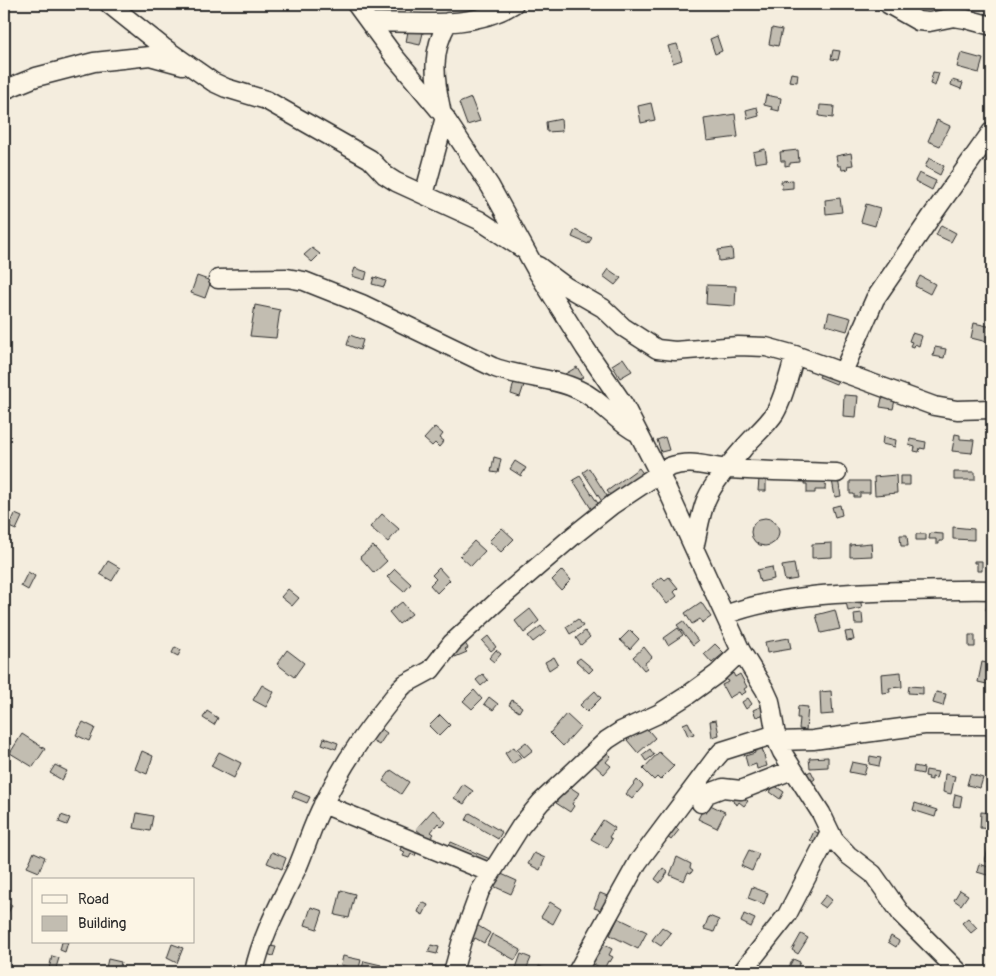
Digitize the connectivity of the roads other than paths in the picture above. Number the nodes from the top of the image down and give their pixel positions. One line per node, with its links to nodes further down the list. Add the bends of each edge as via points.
1 (109, 4): 8 (street)
2 (356, 4): 5 (street)
3 (514, 4): 6 (street, via 498,12)
4 (888, 4): 7 (street, via 918,21 954,17)
5 (369, 22): 6 (street); 10 (street)
6 (448, 22): 10 (street, via 436,53 435,80)
7 (992, 26)
8 (191, 67): 9 (street, via 150,56 94,62 36,77); 12 (street, via 226,88 258,97 283,109 370,159 396,182)
9 (4, 90)
10 (443, 114): 12 (street); 13 (street, via 490,186)
11 (992, 131): 16 (street, via 875,300)
12 (424, 195): 13 (street, via 479,220)
13 (529, 256): 15 (street, via 565,286 603,308 629,331 657,348 675,351 753,346); 18 (street)
14 (218, 279): 18 (street, via 287,278 304,281 362,304 508,373 578,389)
15 (795, 355): 16 (street); 19 (street, via 776,411)
16 (843, 372): 17 (street, via 934,406 957,410)
17 (992, 409)
18 (638, 433): 21 (street)
19 (727, 468): 20 (street); 21 (street, via 688,462 669,467); 22 (street, via 706,500)
20 (837, 473)
21 (660, 474): 22 (street); 30 (street, via 612,505 573,536 452,643 431,670 400,688 364,734)
22 (694, 548): 24 (street)
23 (992, 590): 24 (street, via 860,592 774,601)
24 (725, 615): 25 (street)
25 (741, 651): 27 (street, via 765,690); 32 (street, via 688,695 596,748 541,802 521,826)
26 (992, 725): 27 (street, via 924,725 822,739)
27 (777, 737): 28 (street); 35 (street, via 722,751 638,862)
28 (792, 770): 29 (street, via 741,790 723,788 707,794); 31 (street)
29 (701, 802)
30 (323, 804): 32 (street); 33 (street, via 267,931)
31 (830, 832): 36 (street, via 787,915); 37 (street, via 841,848 873,874 902,915)
32 (491, 873): 34 (street, via 475,903)
33 (254, 972)
34 (453, 972)
35 (577, 972)
36 (742, 972)
37 (959, 972)

